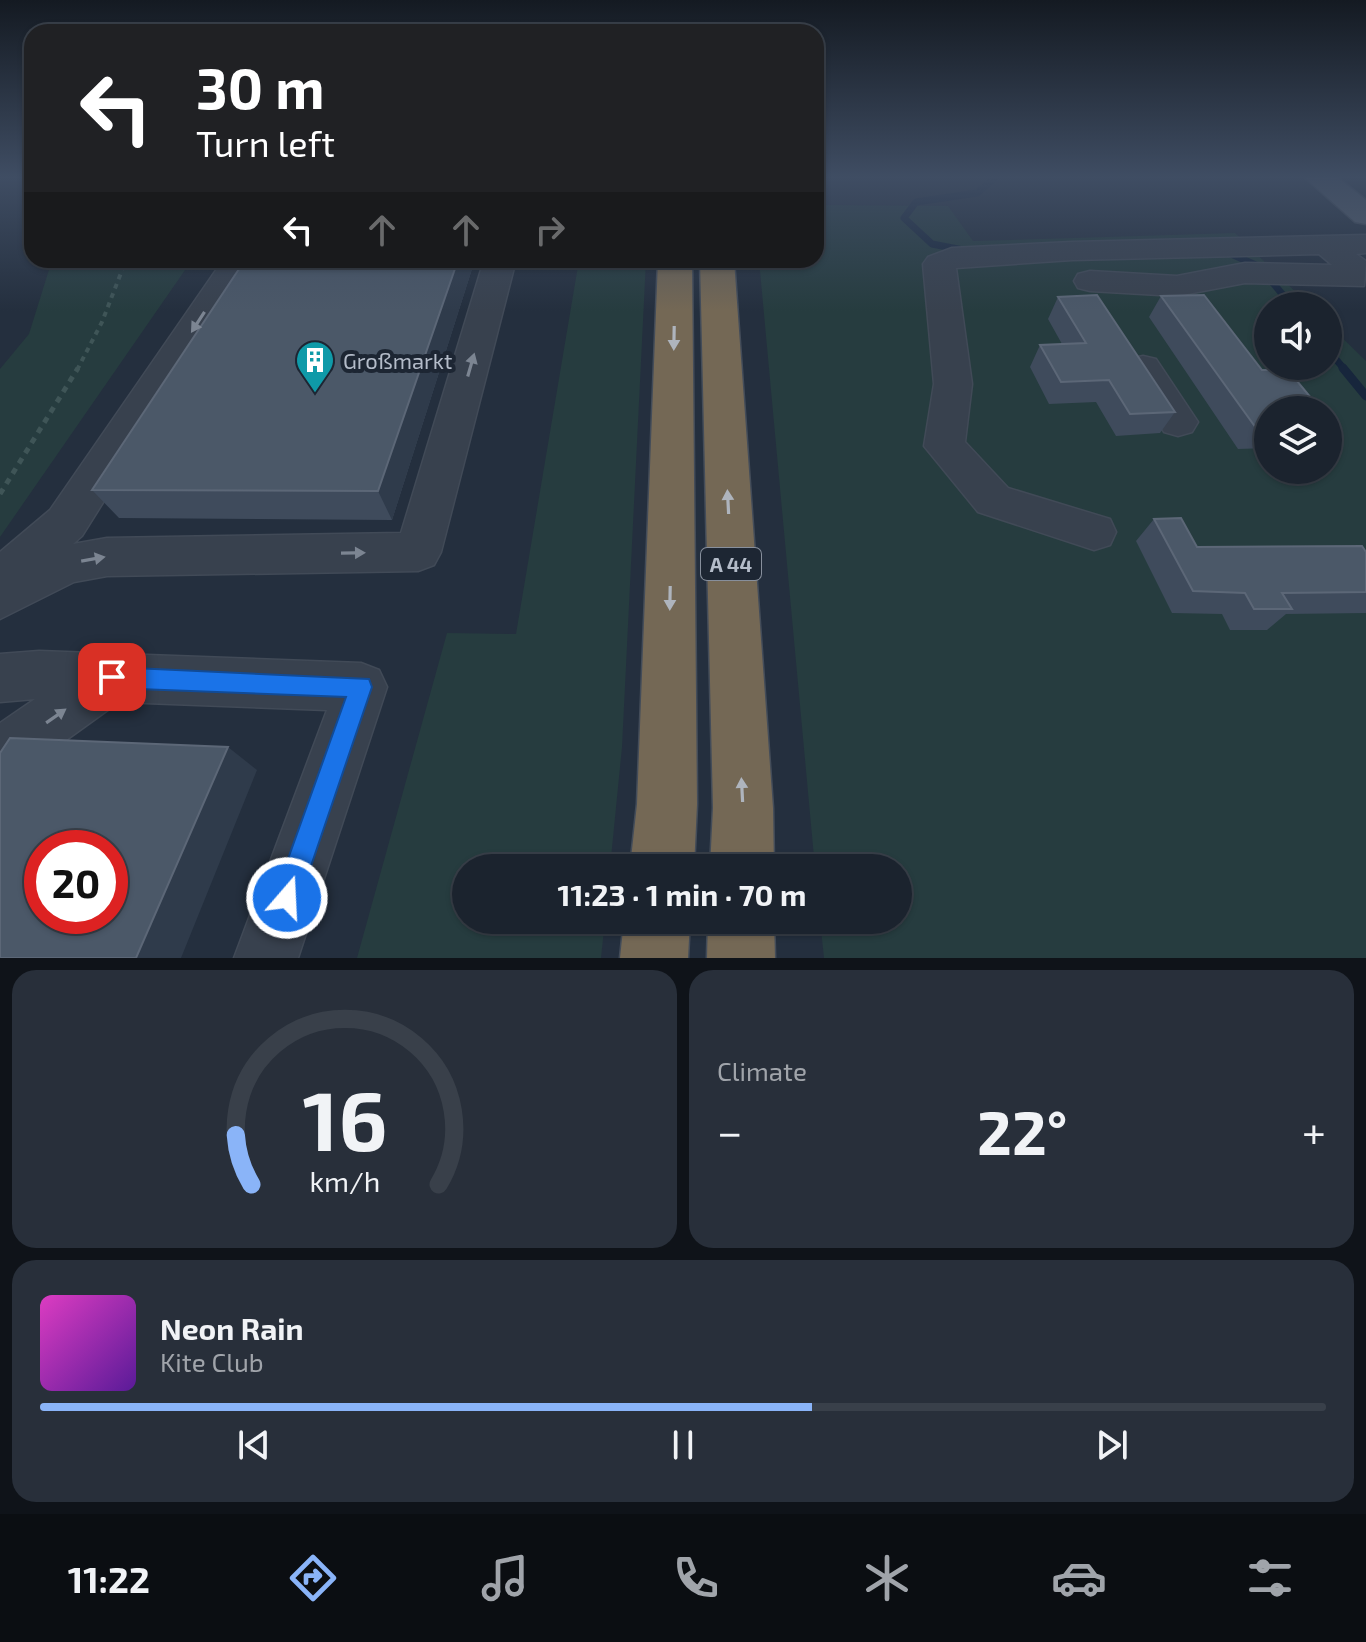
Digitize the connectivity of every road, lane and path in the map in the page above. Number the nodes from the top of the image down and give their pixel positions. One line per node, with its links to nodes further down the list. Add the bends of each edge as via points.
1 (1366, 244): 2 (lane)
2 (1327, 245): 3 (lane); 9 (lane, via 1364,276 1245,273)
3 (1081, 266): 9 (lane); 11 (lane); 13 (lane, via 952,258 939,264 953,384 944,446 993,500)
4 (123, 268): 12 (path, via 75,374)
5 (234, 268): 14 (lane, one-way to 14, via 66,523)
6 (498, 268): 15 (lane, one-way to 6, via 65,564 107,557 418,552)
7 (675, 268): 19 (highway, A 44, one-way to 19)
8 (717, 268): 20 (highway, A 44, one-way to 8)
9 (1177, 286): 10 (lane)
10 (1198, 314)
11 (1178, 422)
12 (0, 494)
13 (1094, 532)
14 (0, 579)
15 (0, 598)
16 (112, 677): 17 (lane); 18 (lane, one-way to 16); 23 (lane, via 361,687)
17 (0, 678)
18 (0, 755)
19 (663, 854)
20 (742, 854)
21 (656, 934): 24 (highway)
22 (741, 934): 25 (highway)
23 (266, 958)
24 (654, 958)
25 (741, 958)

